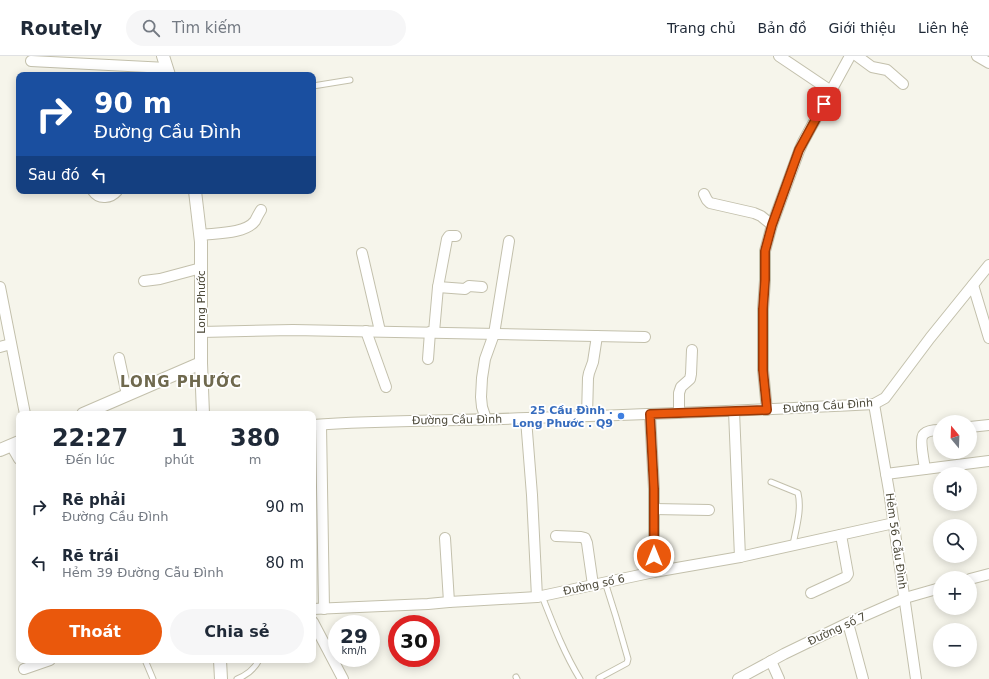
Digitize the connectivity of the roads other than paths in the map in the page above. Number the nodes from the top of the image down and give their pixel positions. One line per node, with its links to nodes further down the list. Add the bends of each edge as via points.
1 (163, 56): 8 (street)
2 (779, 56): 12 (street)
3 (850, 56): 12 (street)
4 (857, 56): 10 (street, via 872,67 887,70)
5 (977, 56): 7 (street)
6 (31, 61): 8 (street)
7 (989, 63)
8 (168, 72)
9 (350, 80): 11 (lane)
10 (903, 84)
11 (316, 86)
12 (831, 91): 18 (street, via 799,150)
13 (95, 194): 14 (street, via 108,197)
14 (115, 194)
15 (195, 194): 19 (street, Long Phước)
16 (704, 194): 18 (street, via 710,203 754,213)
17 (261, 210): 19 (street, via 254,222 242,229)
18 (772, 225): 47 (street, via 765,251 763,316 763,370)
19 (201, 234): 24 (street, Long Phước)
20 (456, 236): 28 (street, via 447,238)
21 (509, 241): 34 (street)
22 (362, 253): 31 (street)
23 (989, 265): 26 (street, Đường Cầu Đình)
24 (201, 268): 25 (street); 32 (street, Long Phước)
25 (144, 281)
26 (973, 285): 37 (street); 46 (street, Đường Cầu Đình, via 885,398)
27 (0, 287): 38 (street)
28 (438, 287): 29 (street); 33 (street)
29 (482, 287)
30 (366, 331): 31 (street); 32 (street); 44 (street)
31 (380, 331): 33 (street)
32 (201, 332): 43 (street, Long Phước)
33 (432, 332): 34 (street); 42 (street)
34 (494, 334): 35 (street); 56 (street, via 485,359 482,378 481,397)
35 (597, 336): 36 (street); 54 (street, via 588,378)
36 (645, 336)
37 (989, 338)
38 (11, 344): 39 (street); 48 (street)
39 (0, 347)
40 (692, 350): 52 (street, via 690,379 681,387 679,393)
41 (119, 358): 45 (street)
42 (428, 359)
43 (201, 363): 45 (street); 50 (street, Long Phước)
44 (386, 387)
45 (127, 395): 49 (street)
46 (874, 404): 47 (street, Đường Cầu Đình); 65 (street, Hẻm 56 Cẫu Đình)
47 (767, 410): 51 (street, Đường Cầu Đình)
48 (24, 411)
49 (90, 411)
50 (203, 411)
51 (734, 411): 52 (street, Đường Cầu Đình); 74 (street)
52 (679, 413): 53 (street, Đường Cầu Đình)
53 (650, 414): 54 (street, Đường Cầu Đình); 67 (street)
54 (587, 416): 55 (street, Đường Cầu Đình)
55 (526, 418): 56 (street, Đường Cầu Đình); 82 (street)
56 (486, 419): 57 (street, Đường Cầu Đình)
57 (317, 425): 86 (street)
58 (989, 425): 59 (street)
59 (977, 426)
60 (933, 431): 64 (street, via 922,436)
61 (10, 446): 62 (street)
62 (16, 455)
63 (989, 461): 64 (street)
64 (924, 469): 65 (street)
65 (886, 474): 69 (street, Hẻm 56 Cẫu Đình)
66 (771, 482): 73 (lane, via 798,493 800,509)
67 (654, 508): 68 (street); 75 (street)
68 (709, 510)
69 (894, 524): 70 (street, Đường số 6); 83 (street, Hẻm 56 Cẫu Đình)
70 (841, 535): 73 (street, Đường số 6); 81 (street, via 848,574)
71 (556, 536): 79 (street, via 585,538)
72 (444, 538): 84 (street)
73 (793, 545): 74 (street, Đường số 6)
74 (740, 556): 75 (street, Đường số 6)
75 (654, 572): 78 (street, Đường số 6)
76 (989, 574): 77 (street)
77 (977, 577)
78 (605, 582): 79 (street, Đường số 6); 95 (lane, via 628,659 627,663)
79 (593, 585): 82 (street, Đường số 6)
80 (933, 590): 83 (street, Đường số 7)
81 (811, 593)
82 (539, 596): 84 (street, Đường số 6); 100 (lane)
83 (905, 598): 87 (street, Đường số 7); 104 (street, Hẻm 56 Cẫu Đình)
84 (449, 602): 86 (street, Đường số 6)
85 (316, 609): 86 (street, Đường số 6)
86 (324, 609)
87 (848, 622): 89 (street, Đường số 7); 103 (street)
88 (316, 628): 99 (street)
89 (771, 661): 101 (street, Đường số 7); 102 (street)
90 (41, 663): 94 (street)
91 (146, 663): 96 (lane)
92 (220, 663): 97 (street)
93 (258, 663): 98 (lane, via 251,672)
94 (24, 669)
95 (598, 678)
96 (153, 679)
97 (221, 679)
98 (237, 679)
99 (343, 679)
100 (580, 679)
101 (738, 679)
102 (779, 679)
103 (863, 679)
104 (915, 679)

